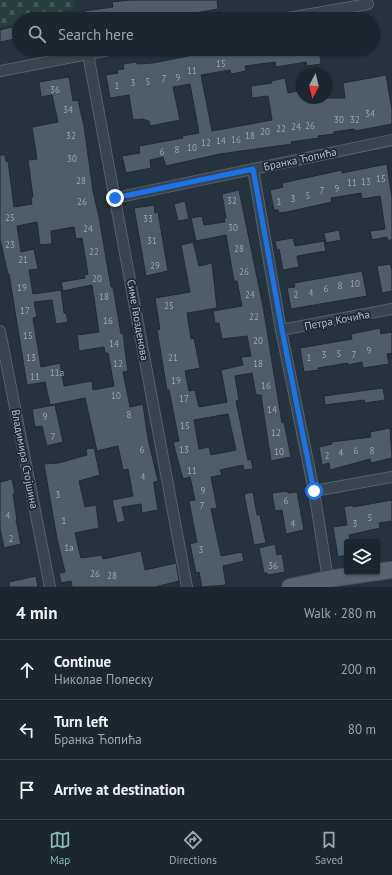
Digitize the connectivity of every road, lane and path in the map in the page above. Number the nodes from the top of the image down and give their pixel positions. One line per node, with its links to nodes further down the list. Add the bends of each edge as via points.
1 (368, 4): 2 (street)
2 (322, 12)
3 (78, 56): 5 (street)
4 (88, 56): 8 (street, Симе Гвозденова)
5 (0, 71)
6 (392, 140): 7 (street, Бранка Ћопића)
7 (253, 169): 8 (street, Бранка Ћопића); 10 (street)
8 (115, 198): 19 (street, Симе Гвозденова)
9 (392, 309): 10 (street, Петра Кочића)
10 (282, 330): 13 (street)
11 (0, 331): 18 (street, Владимира Стојшина)
12 (392, 477): 13 (street)
13 (314, 491): 17 (street)
14 (392, 570): 15 (main road)
15 (380, 572)
16 (356, 575): 17 (main road)
17 (328, 579): 20 (main road)
18 (50, 587)
19 (187, 587)
20 (293, 587)

